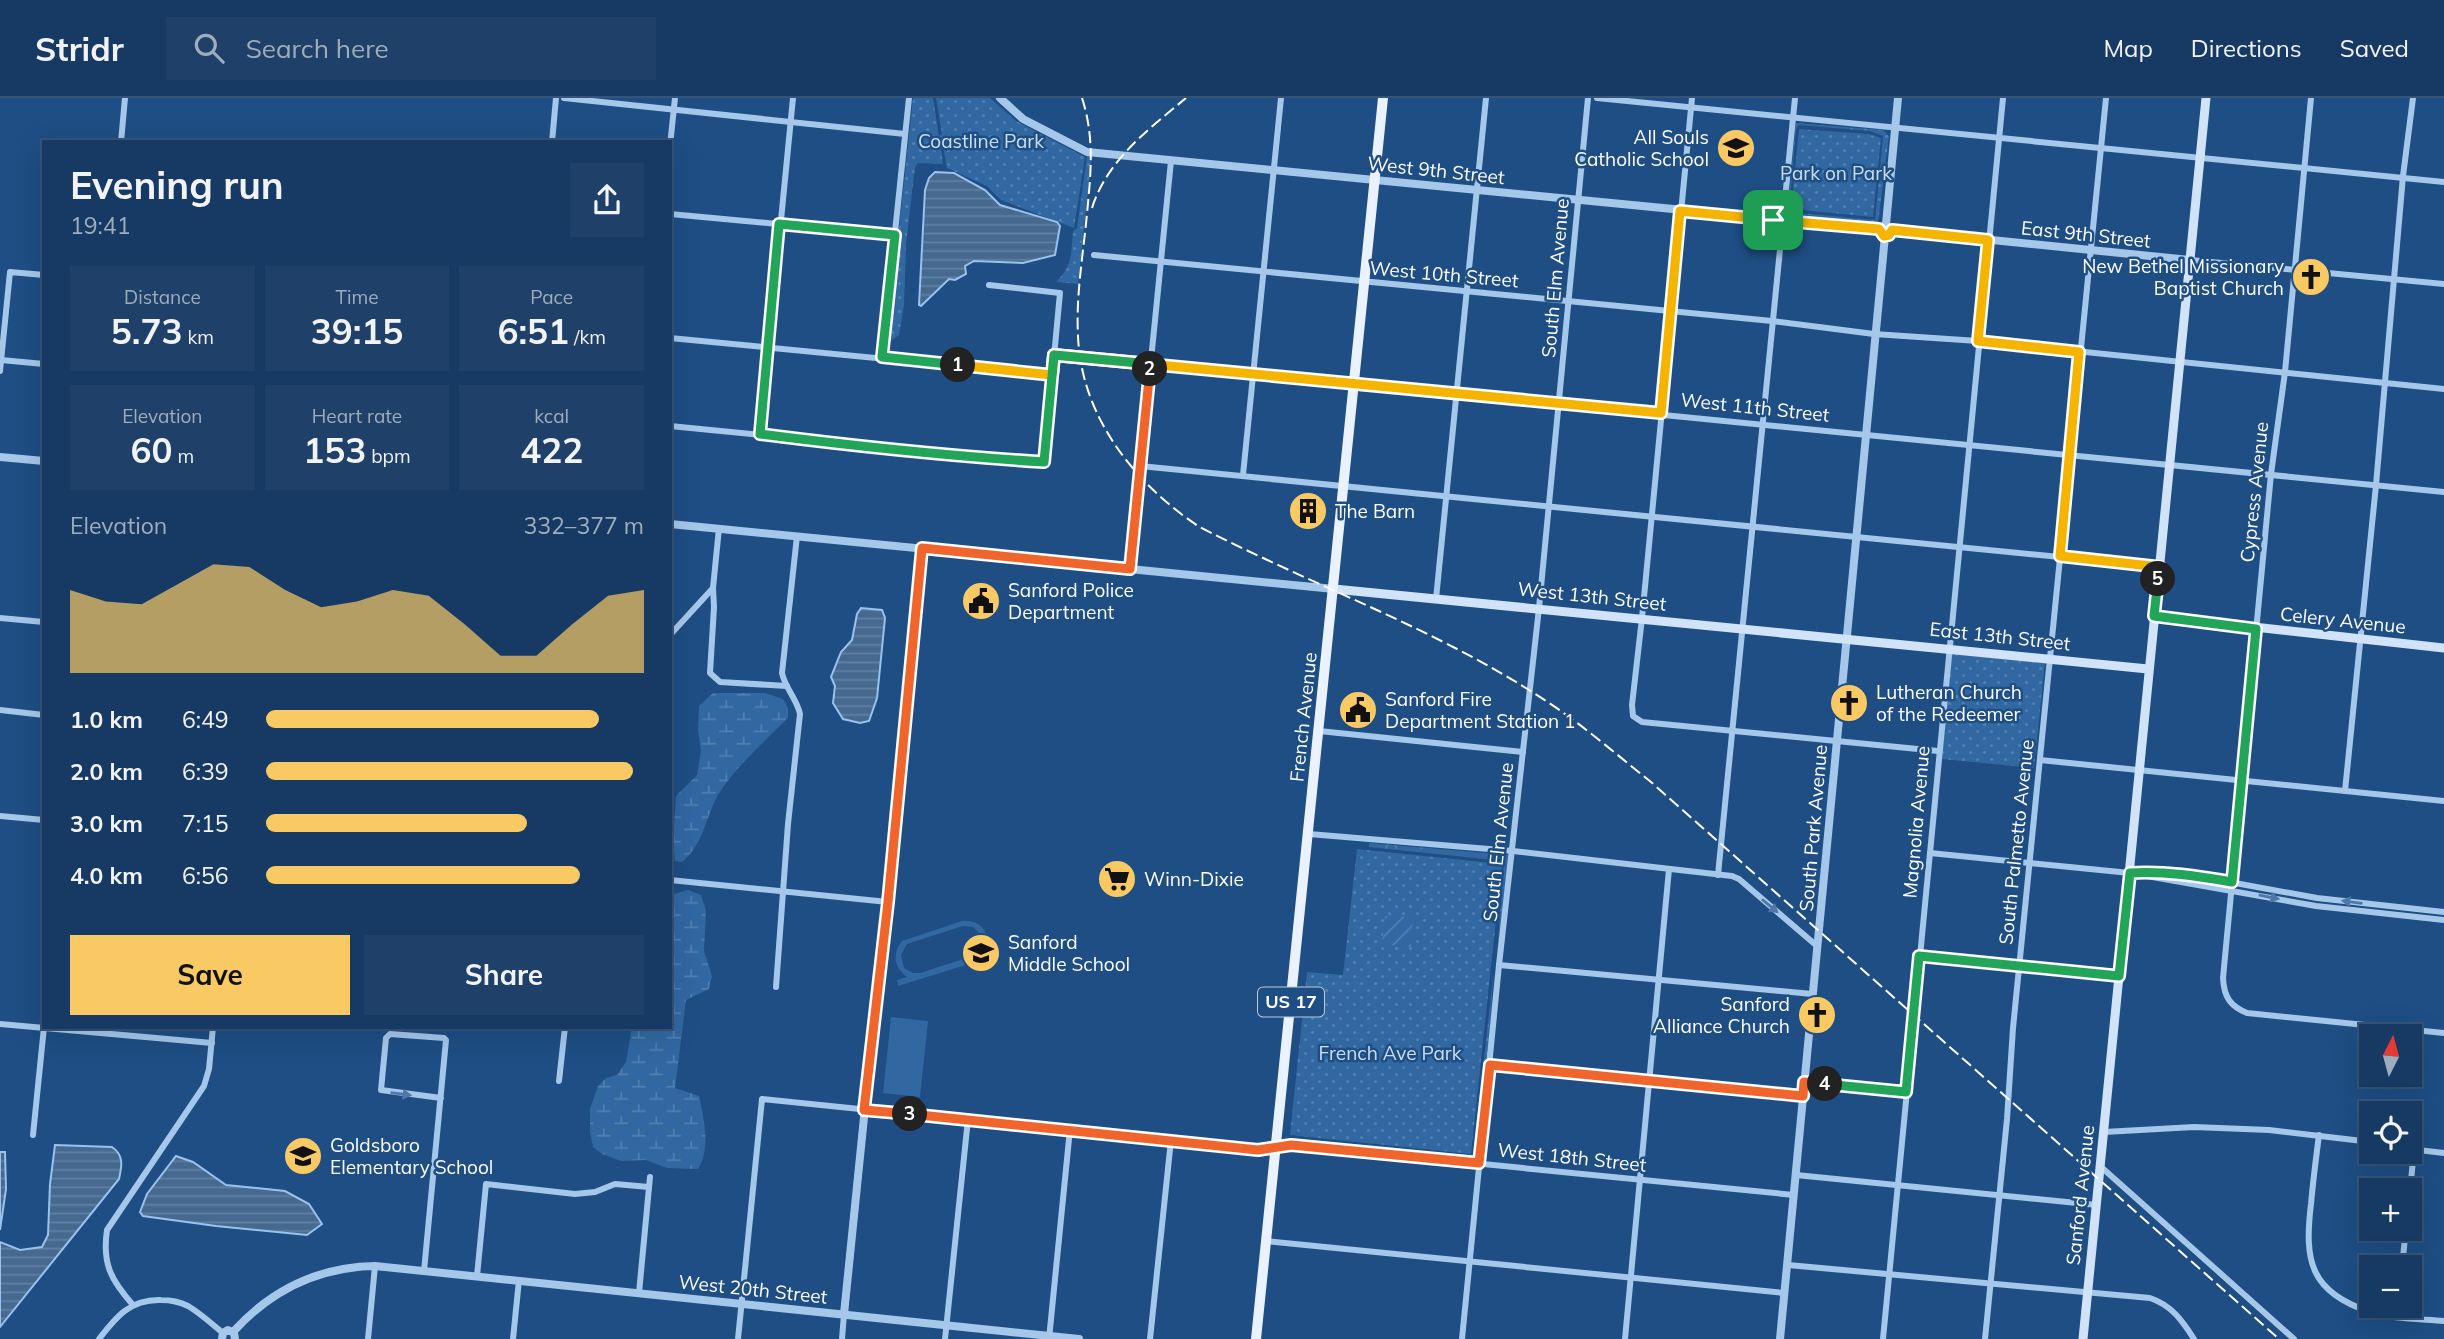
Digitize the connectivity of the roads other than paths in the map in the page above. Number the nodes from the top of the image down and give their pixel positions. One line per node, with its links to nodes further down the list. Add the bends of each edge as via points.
1 (125, 98): 28 (street)
2 (556, 98): 29 (street)
3 (564, 98): 21 (street)
4 (675, 98): 21 (street)
5 (793, 98): 24 (street)
6 (909, 98): 26 (street)
7 (1281, 98): 34 (street)
8 (1383, 98): 37 (main road, French Avenue / US 17)
9 (1486, 98): 39 (street)
10 (1588, 98): 40 (street, South Elm Avenue)
11 (1597, 98): 22 (street)
12 (1692, 98): 22 (street)
13 (1795, 98): 23 (street)
14 (1898, 98): 25 (street, South Park Avenue)
15 (2003, 98): 27 (street, Magnolia Avenue)
16 (2106, 98): 31 (street, South Palmetto Avenue)
17 (2206, 98): 32 (main road, Sanford Avenue)
18 (2311, 98): 35 (street, Cypress Avenue)
19 (2413, 98): 36 (street)
20 (1002, 100): 33 (street, West 9th Street, via 1023,119 1087,152)
21 (674, 109): 24 (street); 30 (street)
22 (1691, 109): 23 (street); 41 (street)
23 (1793, 118): 25 (street); 43 (street)
24 (791, 121): 26 (street); 44 (street)
25 (1896, 128): 27 (street); 45 (street, South Park Avenue)
26 (905, 134): 46 (street)
27 (1999, 138): 31 (street); 47 (street, Magnolia Avenue)
28 (121, 140)
29 (552, 140)
30 (671, 140)
31 (2100, 148): 32 (street); 48 (street, South Palmetto Avenue)
32 (2200, 157): 35 (street); 50 (main road, Sanford Avenue)
33 (1171, 161): 34 (street, West 9th Street); 51 (street)
34 (1275, 168): 37 (street, West 9th Street); 53 (street)
35 (2304, 168): 36 (street); 52 (street, Cypress Avenue)
36 (2403, 176): 38 (street); 55 (street)
37 (1374, 180): 39 (street, West 9th Street); 56 (main road, French Avenue / US 17)
38 (2444, 182)
39 (1476, 190): 40 (street, West 9th Street); 59 (street)
40 (1578, 200): 41 (street, West 9th Street); 60 (street, South Elm Avenue)
41 (1680, 211): 43 (street, West 9th Street); 62 (street)
42 (672, 214): 44 (street)
43 (1782, 220): 45 (street, West 9th Street); 63 (street)
44 (779, 224): 46 (street); 67 (street)
45 (1885, 230): 47 (street, East 9th Street); 64 (street, South Park Avenue)
46 (895, 235): 70 (street)
47 (1988, 240): 48 (street, East 9th Street); 66 (street, Magnolia Avenue)
48 (2090, 250): 50 (street, East 9th Street); 68 (street, South Palmetto Avenue)
49 (1094, 255): 51 (street, West 10th Street)
50 (2190, 260): 52 (street, East 9th Street); 72 (main road, Sanford Avenue)
51 (1161, 262): 53 (street, West 10th Street); 74 (street)
52 (2293, 269): 55 (street, East 9th Street); 76 (street, Cypress Avenue)
53 (1263, 272): 56 (street, West 10th Street); 77 (street)
54 (42, 275): 61 (street, via 10,272)
55 (2393, 279): 57 (street, East 9th Street); 79 (street)
56 (1365, 282): 59 (street, West 10th Street); 80 (main road, French Avenue / US 17)
57 (2444, 284)
58 (989, 285): 69 (street, via 1060,293)
59 (1467, 292): 60 (street, West 10th Street); 82 (street)
60 (1569, 301): 62 (street, West 10th Street); 83 (street, South Elm Avenue)
61 (3, 302): 71 (street)
62 (1671, 312): 63 (street, West 10th Street); 84 (street)
63 (1772, 321): 64 (street, West 10th Street); 85 (street)
64 (1874, 334): 66 (street, West 10th Street); 88 (street, South Park Avenue)
65 (672, 338): 67 (street)
66 (1978, 341): 68 (street, West 10th Street); 89 (street, Magnolia Avenue)
67 (767, 348): 70 (street); 87 (street)
68 (2079, 352): 72 (street, West 10th Street); 90 (street, South Palmetto Avenue)
69 (1054, 355): 74 (street, West 11th Street); 78 (street)
70 (882, 357): 78 (street)
71 (1, 360): 73 (street); 75 (street)
72 (2179, 362): 76 (street, West 10th Street); 93 (main road, Sanford Avenue)
73 (42, 364)
74 (1150, 364): 77 (street, West 11th Street); 94 (street)
75 (0, 371)
76 (2285, 372): 79 (street, West 10th Street); 95 (street, Cypress Avenue)
77 (1253, 374): 80 (street, West 11th Street); 96 (street)
78 (1052, 375): 87 (street, via 1044,462 943,456)
79 (2384, 382): 81 (street, West 10th Street); 98 (street)
80 (1354, 384): 82 (street, West 11th Street); 97 (main road, French Avenue / US 17)
81 (2444, 389)
82 (1457, 394): 83 (street, West 11th Street); 100 (street)
83 (1559, 404): 84 (street, West 11th Street); 101 (street, South Elm Avenue)
84 (1661, 413): 85 (street, West 11th Street); 102 (street)
85 (1763, 424): 88 (street, West 11th Street); 104 (street)
86 (672, 426): 87 (street)
87 (760, 434)
88 (1866, 436): 89 (street, West 11th Street); 107 (street, South Park Avenue)
89 (1968, 444): 90 (street, West 11th Street); 108 (street, Magnolia Avenue)
90 (2070, 453): 93 (street, West 11th Street); 110 (street, South Palmetto Avenue)
91 (0, 457): 92 (street)
92 (42, 461)
93 (2170, 464): 95 (street, West 11th Street); 111 (main road, Sanford Avenue)
94 (1140, 466): 96 (street); 112 (street)
95 (2271, 474): 98 (street, West 11th Street); 123 (street, Cypress Avenue)
96 (1243, 475): 97 (street)
97 (1345, 485): 100 (street); 114 (main road, French Avenue / US 17)
98 (2376, 485): 99 (street, West 11th Street); 125 (street)
99 (2444, 492)
100 (1447, 495): 101 (street); 115 (street)
101 (1548, 506): 102 (street); 116 (street, South Elm Avenue)
102 (1651, 516): 104 (street); 119 (street)
103 (672, 524): 105 (street)
104 (1753, 526): 107 (street); 122 (street)
105 (719, 528): 106 (street); 113 (street)
106 (797, 536): 109 (street); 130 (street, via 782,673)
107 (1857, 537): 108 (street); 124 (street, South Park Avenue)
108 (1958, 546): 110 (street); 127 (street, Magnolia Avenue)
109 (922, 548): 112 (street); 156 (street)
110 (2060, 556): 111 (street); 128 (street, South Palmetto Avenue)
111 (2160, 567): 117 (main road, Sanford Avenue)
112 (1130, 569): 114 (street)
113 (713, 588): 121 (street); 130 (street, via 712,677 720,682)
114 (1334, 589): 115 (main road, West 13th Street); 133 (main road, French Avenue / US 17)
115 (1436, 599): 116 (main road, West 13th Street)
116 (1539, 608): 119 (main road, West 13th Street); 137 (street, South Elm Avenue)
117 (2154, 616): 123 (main road, Celery Avenue); 129 (main road, Sanford Avenue)
118 (0, 618): 120 (street)
119 (1642, 618): 122 (main road, West 13th Street); 134 (street, via 1633,716 1642,722)
120 (42, 622)
121 (673, 627)
122 (1742, 629): 124 (main road, West 13th Street); 134 (street)
123 (2256, 629): 125 (main road, Celery Avenue); 140 (street, Cypress Avenue)
124 (1847, 638): 127 (main road, East 13th Street); 135 (street, South Park Avenue)
125 (2360, 640): 126 (main road, Celery Avenue); 141 (street)
126 (2444, 648)
127 (1949, 649): 128 (main road, East 13th Street); 136 (street, Magnolia Avenue)
128 (2050, 659): 129 (main road, East 13th Street); 138 (street, South Palmetto Avenue)
129 (2148, 669): 139 (main road, Sanford Avenue)
130 (787, 686): 155 (street, via 800,714)
131 (0, 710): 132 (street)
132 (42, 715)
133 (1319, 731): 137 (street); 145 (main road, French Avenue / US 17)
134 (1733, 731): 135 (street); 151 (street)
135 (1837, 741): 136 (street); 161 (street, South Park Avenue)
136 (1938, 751): 147 (street, Magnolia Avenue)
137 (1523, 752): 146 (street, South Elm Avenue)
138 (2040, 760): 139 (street); 148 (street, South Palmetto Avenue)
139 (2139, 771): 140 (street); 150 (main road, Sanford Avenue)
140 (2243, 781): 141 (street); 153 (street, Cypress Avenue)
141 (2345, 791): 142 (street)
142 (2444, 801)
143 (0, 816): 144 (street)
144 (42, 821)
145 (1309, 834): 146 (street); 192 (main road, French Avenue / US 17)
146 (1513, 852): 149 (street); 163 (street, South Elm Avenue)
147 (1930, 853): 148 (street); 162 (street, Magnolia Avenue)
148 (2030, 862): 150 (street); 164 (street, South Palmetto Avenue)
149 (1669, 869): 151 (street); 166 (street)
150 (2130, 873): 153 (street, via 2186,874); 154 (street); 165 (main road, Sanford Avenue)
151 (1718, 875): 161 (street, one-way to 161, via 1739,879)
152 (672, 880): 155 (street)
153 (2232, 882): 154 (street, Cypress Avenue); 157 (street, one-way to 153)
154 (2231, 890): 159 (street, one-way to 159); 175 (street, Cypress Avenue, via 2223,978 2228,1001 2236,1009)
155 (784, 892): 156 (street); 167 (street)
156 (888, 902): 184 (street)
157 (2381, 905): 158 (street); 159 (street)
158 (2444, 912)
159 (2381, 914): 160 (street)
160 (2444, 920)
161 (1817, 946): 168 (street, South Park Avenue)
162 (1919, 956): 164 (street); 181 (street, Magnolia Avenue)
163 (1499, 965): 166 (street); 177 (street, South Elm Avenue)
164 (2019, 966): 165 (street); 202 (street, South Palmetto Avenue)
165 (2119, 976): 187 (main road, Sanford Avenue)
166 (1660, 981): 168 (street); 179 (street)
167 (776, 987)
168 (1812, 994): 180 (street, South Park Avenue)
169 (0, 1024): 170 (street)
170 (42, 1028)
171 (44, 1029): 188 (street)
172 (55, 1029): 176 (street)
173 (213, 1029): 176 (street)
174 (565, 1029): 178 (street)
175 (2444, 1033)
176 (212, 1043): 219 (street, via 204,1086 107,1230 104,1252 108,1268)
177 (1490, 1065): 179 (street); 195 (street, South Elm Avenue)
178 (559, 1080)
179 (1649, 1081): 182 (street); 199 (street)
180 (1804, 1082): 181 (street); 182 (street, South Park Avenue)
181 (1906, 1092): 200 (street, Magnolia Avenue)
182 (1803, 1096): 197 (street, South Park Avenue)
183 (441, 1098): 183 (street, one-way to 183, via 446,1038 393,1032 386,1038 383,1091); 209 (street)
184 (864, 1110): 185 (street, West 18th Street); 218 (street, West 18th Street, via 762,1099); 221 (street)
185 (968, 1119): 186 (street, West 18th Street); 224 (street)
186 (1070, 1129): 190 (street, West 18th Street); 226 (street)
187 (2104, 1132): 189 (street, via 2194,1127); 196 (main road, Sanford Avenue)
188 (33, 1135)
189 (2319, 1135): 191 (street); 220 (street, via 2308,1250 2313,1269 2325,1286)
190 (1171, 1140): 192 (street, West 18th Street, via 1258,1150); 234 (street)
191 (2359, 1140)
192 (1276, 1147): 195 (street, West 18th Street); 205 (main road, French Avenue / US 17)
193 (2422, 1151): 194 (street)
194 (2444, 1153)
195 (1479, 1163): 199 (street, West 18th Street); 206 (street, South Elm Avenue)
196 (2100, 1166): 204 (main road, Sanford Avenue); 243 (street)
197 (1796, 1175): 200 (street); 203 (street, South Park Avenue)
198 (650, 1177): 201 (street)
199 (1640, 1179): 203 (street, West 18th Street); 212 (street)
200 (1897, 1185): 202 (street); 210 (street, Magnolia Avenue)
201 (649, 1187): 211 (street, via 615,1184 575,1194 486,1184); 216 (street)
202 (2000, 1194): 204 (street); 214 (street, South Palmetto Avenue)
203 (1794, 1195): 207 (street, South Park Avenue)
204 (2097, 1205): 215 (main road, Sanford Avenue)
205 (1266, 1241): 206 (street); 235 (main road, French Avenue / US 17)
206 (1470, 1262): 212 (street); 236 (street, South Elm Avenue)
207 (1787, 1265): 210 (street); 217 (street, South Park Avenue)
208 (375, 1266): 209 (street, West 20th Street); 225 (street, West 20th Street, via 301,1280 263,1303); 228 (street)
209 (424, 1271): 211 (street, West 20th Street)
210 (1889, 1274): 214 (street); 239 (street, Magnolia Avenue)
211 (477, 1276): 213 (street, West 20th Street)
212 (1631, 1278): 217 (street); 237 (street)
213 (519, 1280): 216 (street, West 20th Street); 229 (street)
214 (1991, 1284): 215 (street); 240 (street, South Palmetto Avenue)
215 (2088, 1292): 241 (main road, Sanford Avenue); 242 (street, via 2162,1302)
216 (639, 1293): 218 (street, West 20th Street)
217 (1784, 1293): 238 (street, South Park Avenue)
218 (741, 1304): 221 (street, West 20th Street); 230 (street)
219 (132, 1305): 225 (street, via 169,1300 187,1306); 227 (street)
220 (2359, 1307)
221 (844, 1314): 224 (street, West 20th Street); 231 (street)
222 (2416, 1318): 223 (street)
223 (2444, 1321)
224 (946, 1324): 226 (street, West 20th Street); 232 (street)
225 (228, 1336)
226 (1049, 1337): 233 (street, West 20th Street)
227 (99, 1339)
228 (368, 1339)
229 (513, 1339)
230 (738, 1339)
231 (842, 1339)
232 (945, 1339)
233 (1079, 1339)
234 (1150, 1339)
235 (1256, 1339)
236 (1462, 1339)
237 (1625, 1339)
238 (1780, 1339)
239 (1883, 1339)
240 (1985, 1339)
241 (2083, 1339)
242 (2194, 1339)
243 (2294, 1339)

